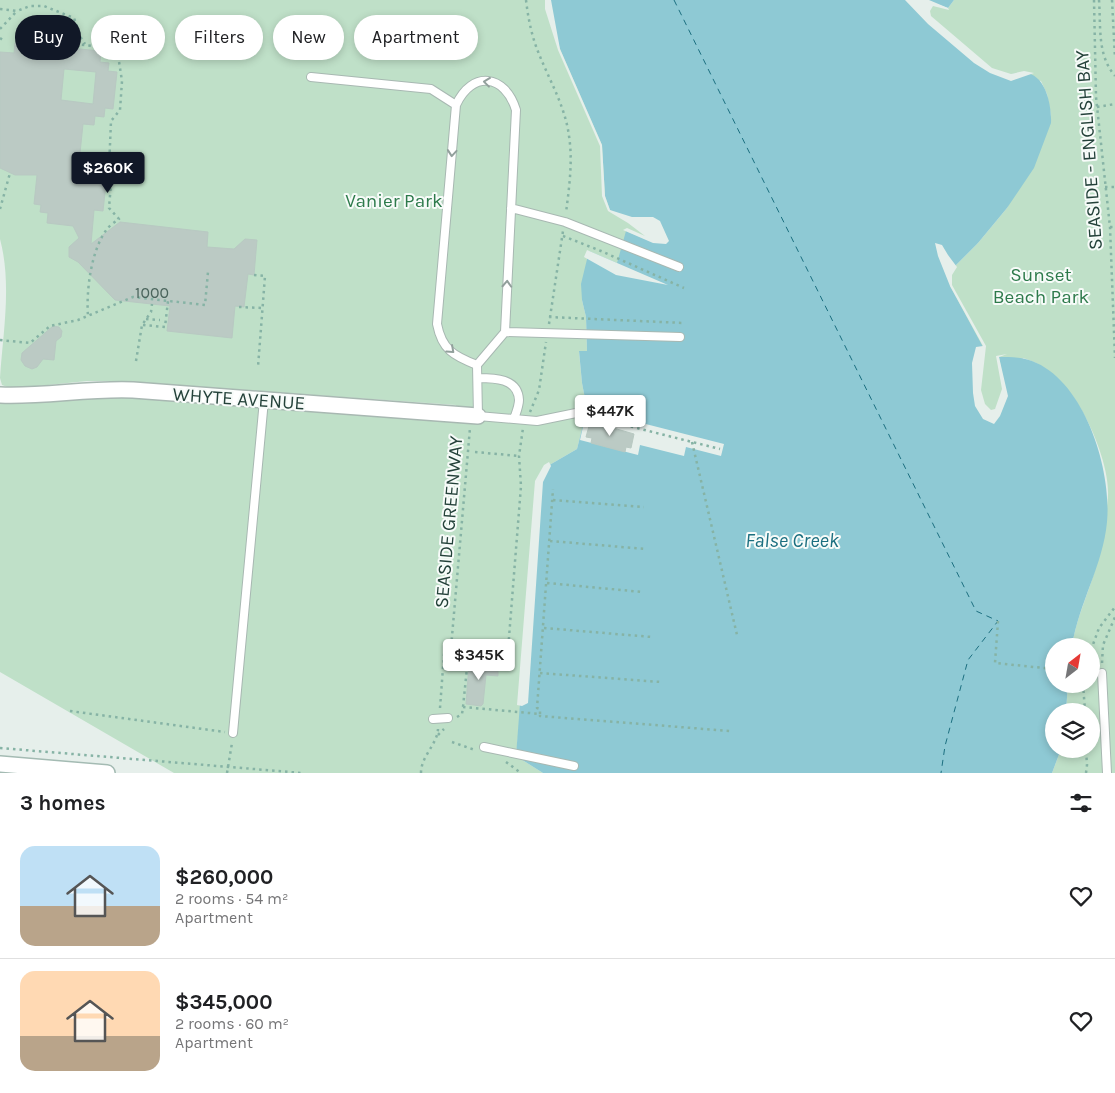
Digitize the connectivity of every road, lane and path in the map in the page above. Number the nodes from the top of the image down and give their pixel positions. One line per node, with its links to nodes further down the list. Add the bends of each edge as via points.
1 (526, 0): 21 (path, via 537,49 554,87 569,135)
2 (1094, 0): 17 (path, SEASIDE - ENGLISH BAY)
3 (1099, 0): 14 (path, via 1102,55)
4 (1112, 0): 12 (path)
5 (0, 9): 6 (path)
6 (17, 11): 7 (path); 11 (path, via 30,6 44,6 68,15 77,24)
7 (0, 29)
8 (0, 38): 9 (path)
9 (4, 41)
10 (81, 44): 11 (path)
11 (86, 45): 37 (path, via 118,55 122,81 120,110 111,120 109,168 112,183 109,208 119,219 107,229 95,255 87,296)
12 (1115, 58)
13 (311, 76): 16 (lane, via 431,89)
14 (1115, 76)
15 (1115, 104): 17 (path)
16 (456, 105): 23 (lane, one-way to 16, via 516,110 512,99 498,84 488,80 476,81 460,95); 49 (lane, one-way to 49, via 437,324 440,338 448,349)
17 (1097, 107): 19 (path, SEASIDE - ENGLISH BAY)
18 (10, 173): 22 (path)
19 (1105, 187): 20 (path); 25 (path, SEASIDE - ENGLISH BAY)
20 (1115, 187)
21 (567, 206)
22 (0, 208)
23 (511, 208): 28 (lane, via 565,222); 42 (lane, one-way to 23)
24 (1115, 227): 25 (path)
25 (1110, 228): 26 (path, SEASIDE - ENGLISH BAY)
26 (1110, 264): 27 (path); 36 (path, SEASIDE - ENGLISH BAY)
27 (1115, 264)
28 (679, 267)
29 (208, 272): 32 (path, via 205,305)
30 (254, 275): 35 (path, via 265,276)
31 (684, 288): 40 (path, via 563,236 549,318)
32 (168, 301): 37 (path, via 133,297); 41 (path, via 165,327)
33 (152, 304): 38 (path)
34 (239, 307): 35 (path)
35 (262, 308): 50 (path)
36 (1114, 308): 45 (path, SEASIDE - ENGLISH BAY)
37 (88, 316): 44 (path, via 50,326 30,343)
38 (146, 318): 39 (path); 41 (path)
39 (160, 320)
40 (684, 323)
41 (142, 325): 48 (path)
42 (505, 332): 43 (lane); 49 (lane)
43 (680, 337)
44 (0, 340)
45 (1115, 344): 47 (path, SEASIDE - ENGLISH BAY)
46 (545, 350): 57 (path, via 539,390)
47 (1115, 358)
48 (136, 361)
49 (477, 365): 51 (lane)
50 (258, 367)
51 (478, 378): 54 (lane); 56 (lane, via 498,378 516,388 519,400)
52 (0, 395): 53 (street, WHYTE AVENUE, via 101,389)
53 (264, 400): 54 (street, WHYTE AVENUE); 86 (lane)
54 (474, 416): 56 (lane); 84 (path, SEASIDE GREENWAY, via 451,648 444,654)
55 (585, 416): 57 (lane, via 576,413 537,421); 58 (path)
56 (514, 419): 57 (lane)
57 (525, 420): 61 (path)
58 (692, 442): 59 (path); 73 (path)
59 (720, 450)
60 (475, 452): 61 (path)
61 (519, 456): 80 (path, via 521,486 508,650 504,657 495,659 468,658)
62 (553, 490): 63 (path)
63 (552, 500): 64 (path); 65 (path)
64 (644, 507)
65 (550, 541): 66 (path); 67 (path)
66 (646, 550)
67 (547, 583): 68 (path); 72 (path)
68 (642, 592)
69 (1115, 607): 75 (path)
70 (1115, 617): 78 (path, via 1103,645)
71 (998, 621): 76 (path, via 995,662)
72 (543, 628): 74 (path); 77 (path)
73 (737, 635)
74 (652, 637)
75 (1095, 638)
76 (1045, 667)
77 (540, 672): 79 (path); 82 (path, via 537,708)
78 (1102, 673): 99 (lane)
79 (661, 682)
80 (463, 707): 82 (path); 83 (path, via 462,714)
81 (70, 711): 86 (path)
82 (540, 714): 85 (path)
83 (452, 719): 84 (lane)
84 (436, 720): 97 (path, SEASIDE GREENWAY, via 438,735)
85 (730, 731)
86 (233, 733): 95 (path)
87 (484, 747): 92 (lane)
88 (0, 748): 96 (path, bridge)
89 (1087, 758): 91 (path)
90 (0, 764): 94 (street)
91 (1087, 765): 93 (path); 98 (path)
92 (574, 766)
93 (1095, 769)
94 (107, 773)
95 (227, 773)
96 (302, 773)
97 (421, 773)
98 (1086, 773)
99 (1107, 773)

